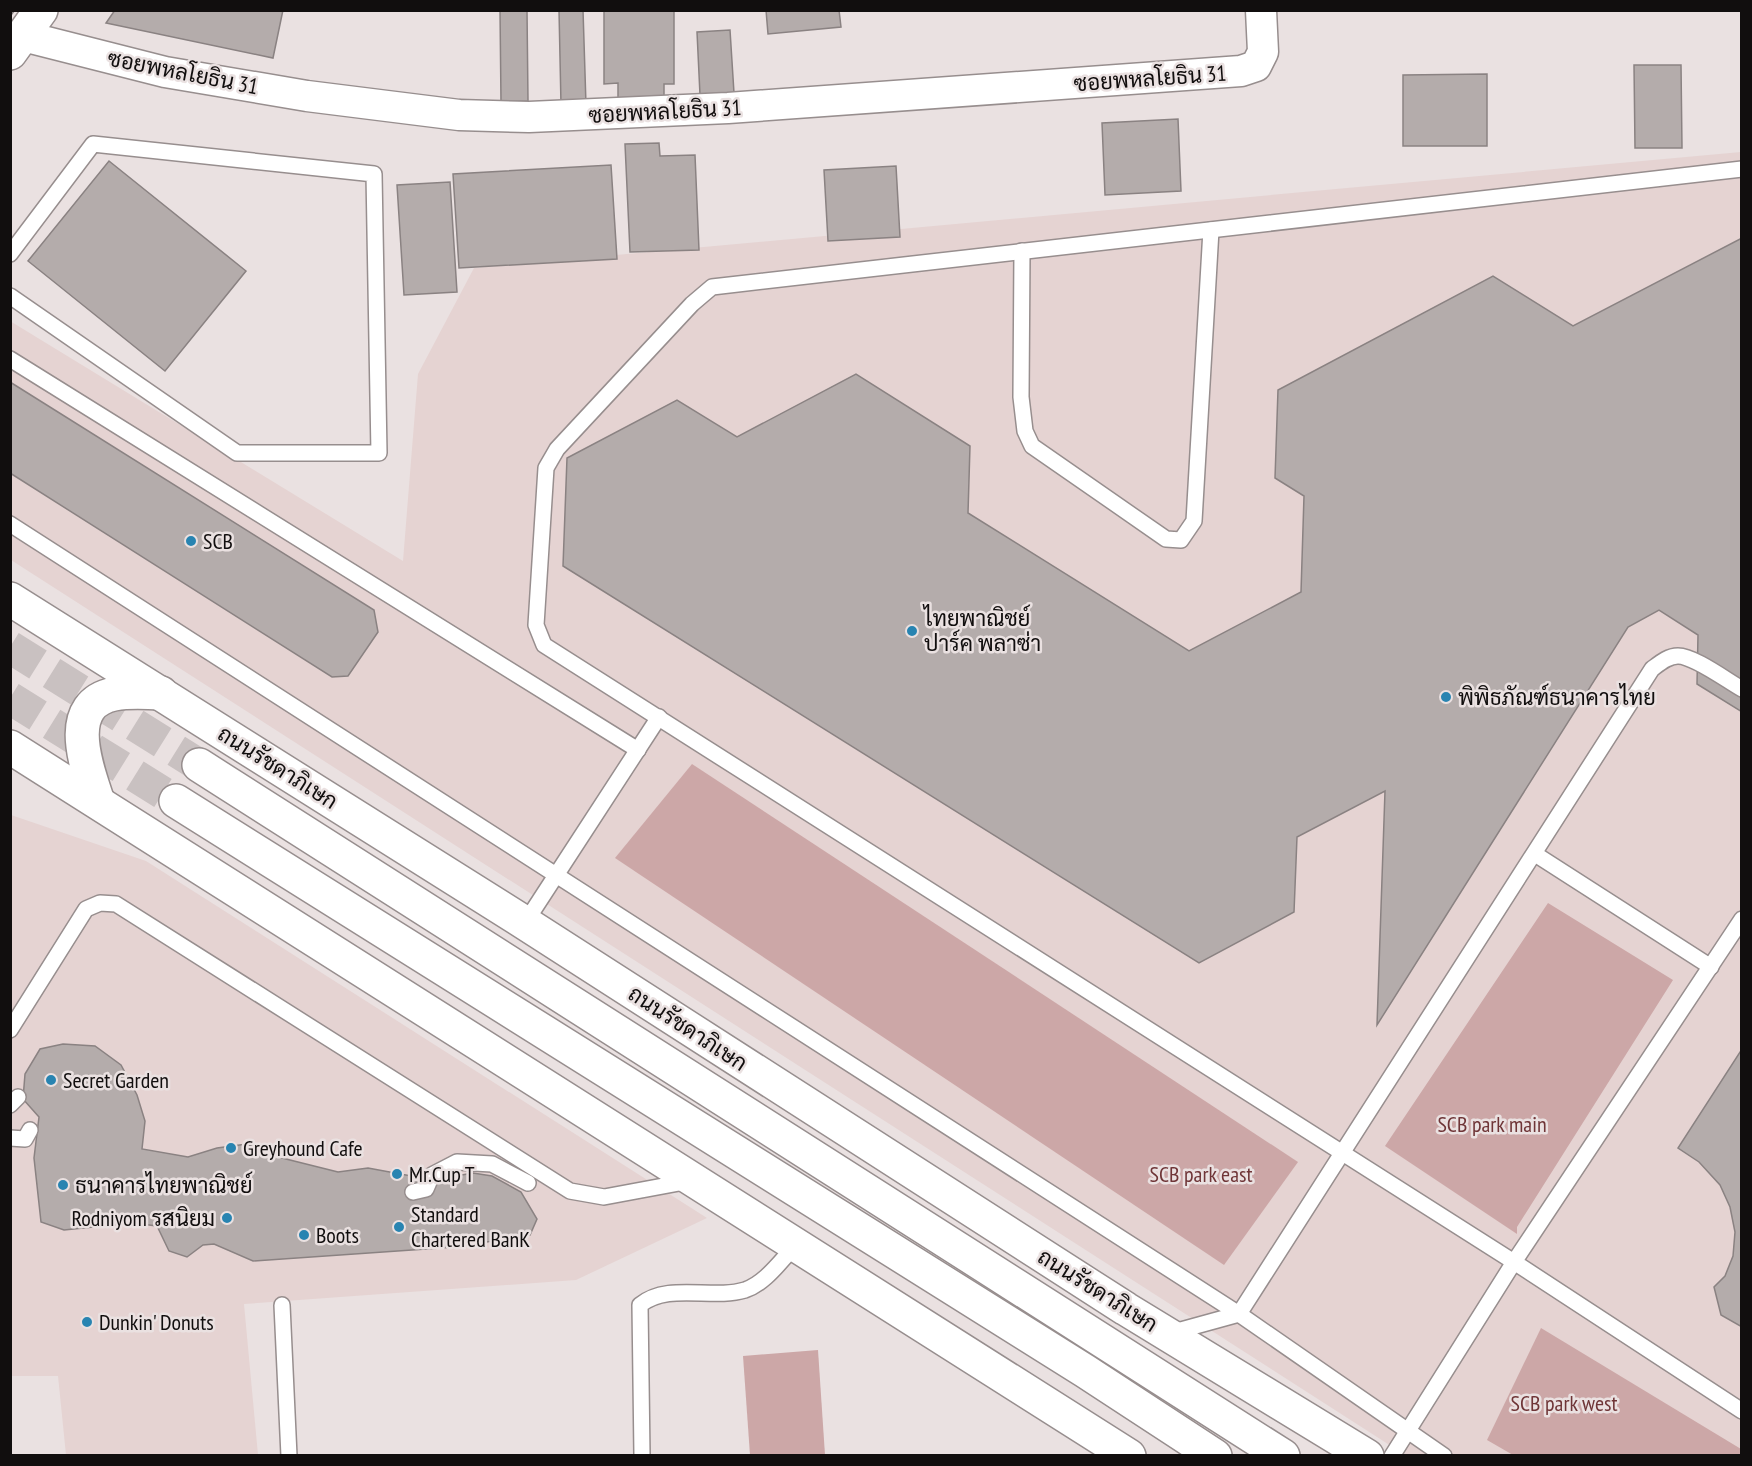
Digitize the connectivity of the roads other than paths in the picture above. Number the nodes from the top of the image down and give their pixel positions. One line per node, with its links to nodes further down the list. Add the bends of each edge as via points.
1 (1261, 10): 2 (street, ซอยพหลโยธิน 31, via 1263,52 1256,66 1241,71 728,108 529,117 459,115 307,96 165,72)
2 (25, 33)
3 (1742, 169): 4 (lane)
4 (1211, 230): 5 (lane); 5 (lane, via 1194,521 1181,540 1166,539 1032,446 1022,418)
5 (1022, 251): 13 (lane, via 712,287 556,449 546,468 536,625 544,645)
6 (10, 254): 7 (lane, via 93,144 374,174 379,453 237,453)
7 (10, 296)
8 (10, 359): 15 (lane)
9 (10, 524): 20 (lane)
10 (10, 599): 12 (main road, ถนนรัชดาภิเษก)
11 (1742, 690): 19 (lane, via 1689,658 1669,657 1652,669)
12 (161, 693): 18 (main road, via 111,694 91,710 83,724 82,752); 22 (main road, ถนนรัชดาภิเษก)
13 (659, 717): 15 (lane); 27 (lane)
14 (10, 747): 18 (main road)
15 (638, 750): 20 (lane)
16 (199, 765): 42 (main road, ถนนรัชดาภิเษก)
17 (176, 801): 41 (main road)
18 (98, 802): 28 (main road)
19 (1535, 854): 23 (lane); 27 (lane)
20 (557, 874): 22 (lane); 34 (lane)
21 (1742, 919): 23 (lane)
22 (525, 923): 35 (main road, ถนนรัชดาภิเษก)
23 (1711, 968): 32 (lane)
24 (10, 1030): 28 (lane, via 86,909 100,903 116,904 570,1191 604,1197)
25 (30, 1130): 26 (lane, via 26,1139)
26 (10, 1138)
27 (1342, 1152): 32 (lane); 34 (lane)
28 (695, 1180): 31 (main road)
29 (528, 1183): 30 (lane, via 492,1164 457,1162 432,1175 426,1189)
30 (413, 1192)
31 (797, 1244): 39 (lane, via 759,1283 743,1291 657,1295 640,1305); 40 (main road)
32 (1514, 1263): 36 (lane); 37 (lane)
33 (282, 1305): 38 (lane)
34 (1239, 1314): 35 (lane); 37 (lane)
35 (1167, 1334): 43 (main road, ถนนรัชดาภิเษก)
36 (1742, 1412)
37 (1408, 1432): 44 (lane); 45 (lane)
38 (288, 1455)
39 (642, 1455)
40 (1130, 1455)
41 (1215, 1455)
42 (1283, 1455)
43 (1367, 1455)
44 (1392, 1455)
45 (1444, 1455)

